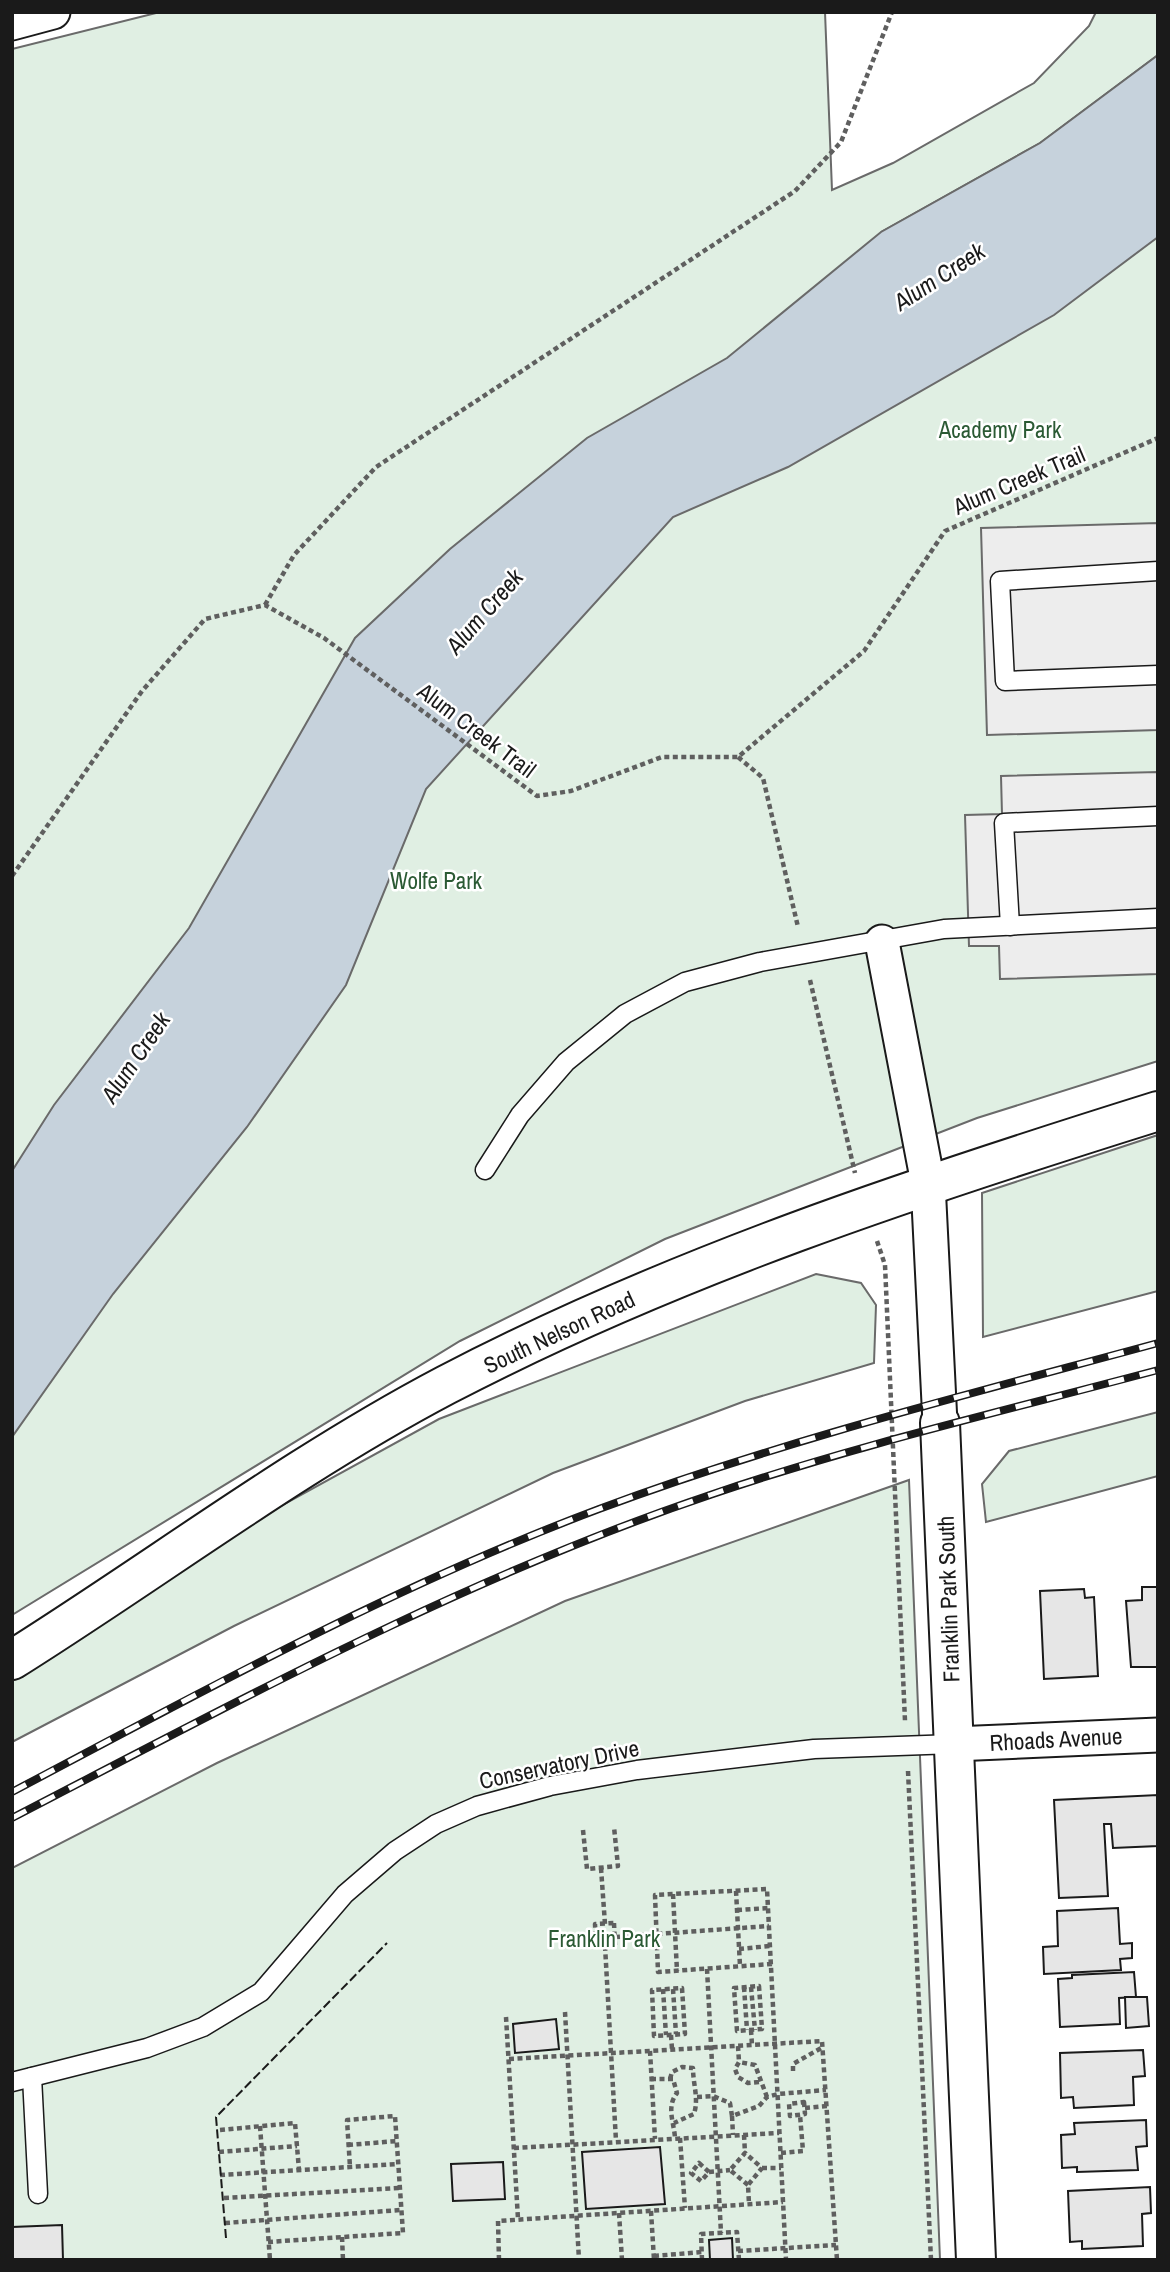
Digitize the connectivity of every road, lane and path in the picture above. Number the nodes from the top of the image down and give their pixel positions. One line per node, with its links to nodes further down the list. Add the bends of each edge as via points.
1 (53, 12): 3 (street)
2 (892, 12): 6 (path, via 841,142 795,191 376,467 294,555)
3 (12, 23)
4 (1158, 438): 8 (path, Alum Creek Trail, via 945,531 864,651)
5 (1158, 571): 7 (lane, via 1000,581 1005,681)
6 (265, 605): 8 (path, Alum Creek Trail, via 324,638 537,796 571,791 662,757); 10 (path, via 205,619 142,691)
7 (1158, 675)
8 (738, 757): 14 (path, via 764,778)
9 (1158, 816): 12 (lane, via 1004,823)
10 (12, 876)
11 (1158, 918): 12 (lane)
12 (1010, 926): 13 (lane, via 944,929)
13 (882, 942): 14 (lane); 17 (street, Franklin Park South)
14 (804, 955): 16 (lane, via 685,982 625,1014 566,1062 520,1115); 18 (path)
15 (1158, 1111): 17 (main road, South Nelson Road)
16 (485, 1170)
17 (928, 1184): 18 (main road, South Nelson Road); 19 (street, Franklin Park South)
18 (866, 1207): 20 (main road, South Nelson Road, via 594,1314 446,1385 292,1475); 23 (path, via 885,1265)
19 (940, 1423): 22 (main road, Franklin Park South)
20 (12, 1660)
21 (1158, 1735): 22 (street, Rhoads Avenue)
22 (954, 1744): 23 (lane, Conservatory Drive); 144 (main road, Franklin Park South)
23 (907, 1747): 65 (lane, Conservatory Drive, via 814,1749 637,1770 550,1786 477,1807 436,1824 394,1851 345,1894 261,1992 203,2027 147,2048); 143 (path)
24 (614, 1827): 26 (path, via 618,1866)
25 (583, 1830): 26 (path, via 587,1870)
26 (601, 1868): 31 (path)
27 (736, 1891): 28 (path); 29 (path, via 767,1889); 30 (path)
28 (673, 1894): 34 (path); 35 (path, via 655,1895)
29 (769, 1908): 30 (path); 32 (path)
30 (737, 1910): 33 (path)
31 (605, 1924): 36 (path, via 595,1924); 37 (path, via 614,1923)
32 (769, 1926): 33 (path); 40 (path)
33 (738, 1928): 34 (path); 41 (path)
34 (675, 1933): 35 (path); 45 (path)
35 (656, 1934): 37 (path); 45 (path, via 658,1972)
36 (596, 1936): 38 (path); 39 (path, via 596,1946)
37 (615, 1937): 39 (path, via 615,1945)
38 (550, 1939)
39 (605, 1945): 60 (path)
40 (770, 1946): 41 (path); 42 (path)
41 (739, 1949): 43 (path)
42 (772, 1964): 43 (path); 53 (path)
43 (740, 1966): 44 (path)
44 (707, 1969): 45 (path); 56 (path)
45 (677, 1971)
46 (744, 1987): 51 (path); 51 (path, via 734,1988 737,2031); 51 (path, via 759,1986 762,2029)
47 (663, 1989): 48 (path); 52 (path); 52 (path, via 652,1990 654,2036)
48 (673, 1989): 52 (path); 52 (path, via 682,1988 685,2034)
49 (565, 2012): 61 (path)
50 (506, 2017): 62 (path)
51 (751, 2030): 54 (path)
52 (671, 2035): 58 (path)
53 (775, 2044): 54 (path); 57 (path, via 822,2041); 71 (path)
54 (752, 2045): 55 (path)
55 (738, 2046): 56 (path); 63 (path)
56 (710, 2047): 58 (path); 72 (path)
57 (823, 2047): 64 (path, via 793,2064); 70 (path)
58 (672, 2049): 59 (path)
59 (650, 2051): 60 (path); 66 (path)
60 (611, 2053): 61 (path); 89 (path)
61 (567, 2056): 62 (path); 90 (path)
62 (509, 2059): 93 (path)
63 (739, 2062): 69 (path, via 755,2066); 69 (path, via 737,2077)
64 (793, 2071)
65 (32, 2077): 68 (lane, Conservatory Drive); 112 (lane)
66 (651, 2079): 67 (path); 87 (path)
67 (670, 2079): 73 (path, via 672,2072 682,2067 693,2068); 79 (path, via 677,2093 670,2110)
68 (12, 2082)
69 (759, 2082): 74 (path)
70 (826, 2091): 71 (path); 75 (path)
71 (778, 2094): 74 (path); 82 (path)
72 (713, 2096): 73 (path); 78 (path, via 730,2103); 85 (path)
73 (697, 2097): 79 (path, via 694,2114)
74 (767, 2097): 78 (path, via 759,2106)
75 (827, 2106): 76 (path); 129 (path)
76 (805, 2108): 77 (path, via 805,2115); 77 (path, via 804,2102 789,2104 790,2116)
77 (800, 2115): 97 (path, via 803,2151)
78 (732, 2116): 84 (path)
79 (674, 2123): 86 (path)
80 (260, 2126): 81 (path); 92 (path, via 295,2123); 94 (path)
81 (220, 2130)
82 (779, 2133): 83 (path); 97 (path)
83 (744, 2134): 84 (path); 96 (path)
84 (733, 2135): 85 (path)
85 (715, 2136): 86 (path); 104 (path)
86 (678, 2138): 87 (path); 108 (path)
87 (655, 2139): 89 (path)
88 (397, 2141): 91 (path); 91 (path, via 395,2116 346,2120); 98 (path)
89 (616, 2141): 90 (path)
90 (573, 2143): 93 (path); 122 (path)
91 (348, 2145): 99 (path)
92 (297, 2146): 94 (path); 102 (path)
93 (514, 2147): 123 (path)
94 (262, 2148): 95 (path); 105 (path)
95 (219, 2152)
96 (745, 2153): 100 (path); 103 (path)
97 (781, 2153): 101 (path)
98 (398, 2164): 99 (path); 111 (path)
99 (350, 2167): 102 (path)
100 (762, 2168): 101 (path); 110 (path)
101 (781, 2168): 115 (path)
102 (299, 2170): 105 (path)
103 (730, 2170): 104 (path); 110 (path)
104 (717, 2171): 107 (path); 117 (path)
105 (263, 2172): 109 (path); 113 (path)
106 (691, 2172): 107 (path, via 701,2181); 107 (path, via 699,2163); 108 (path)
107 (709, 2172)
108 (683, 2173): 118 (path)
109 (220, 2175)
110 (748, 2185): 116 (path)
111 (400, 2188): 113 (path); 119 (path)
112 (38, 2194)
113 (265, 2195): 114 (path); 124 (path)
114 (224, 2198)
115 (783, 2202): 116 (path); 130 (path)
116 (749, 2204): 117 (path)
117 (719, 2206): 118 (path); 126 (path)
118 (685, 2208): 120 (path)
119 (401, 2210): 124 (path); 127 (path, via 403,2233)
120 (651, 2211): 121 (path); 133 (path)
121 (619, 2213): 122 (path); 138 (path)
122 (576, 2215): 123 (path); 137 (path)
123 (518, 2219): 136 (path, via 498,2221)
124 (267, 2220): 125 (path); 128 (path)
125 (225, 2223)
126 (721, 2233): 131 (path, via 737,2232); 132 (path, via 701,2234)
127 (342, 2237): 128 (path); 135 (path)
128 (268, 2242): 134 (path)
129 (836, 2245): 130 (path); 142 (path)
130 (785, 2248): 131 (path); 141 (path)
131 (738, 2251): 140 (path)
132 (702, 2252): 133 (path); 139 (path)
133 (654, 2258)
134 (270, 2260)
135 (343, 2260)
136 (499, 2260)
137 (579, 2260)
138 (622, 2260)
139 (702, 2260)
140 (739, 2260)
141 (786, 2260)
142 (837, 2260)
143 (931, 2260)
144 (976, 2260)

